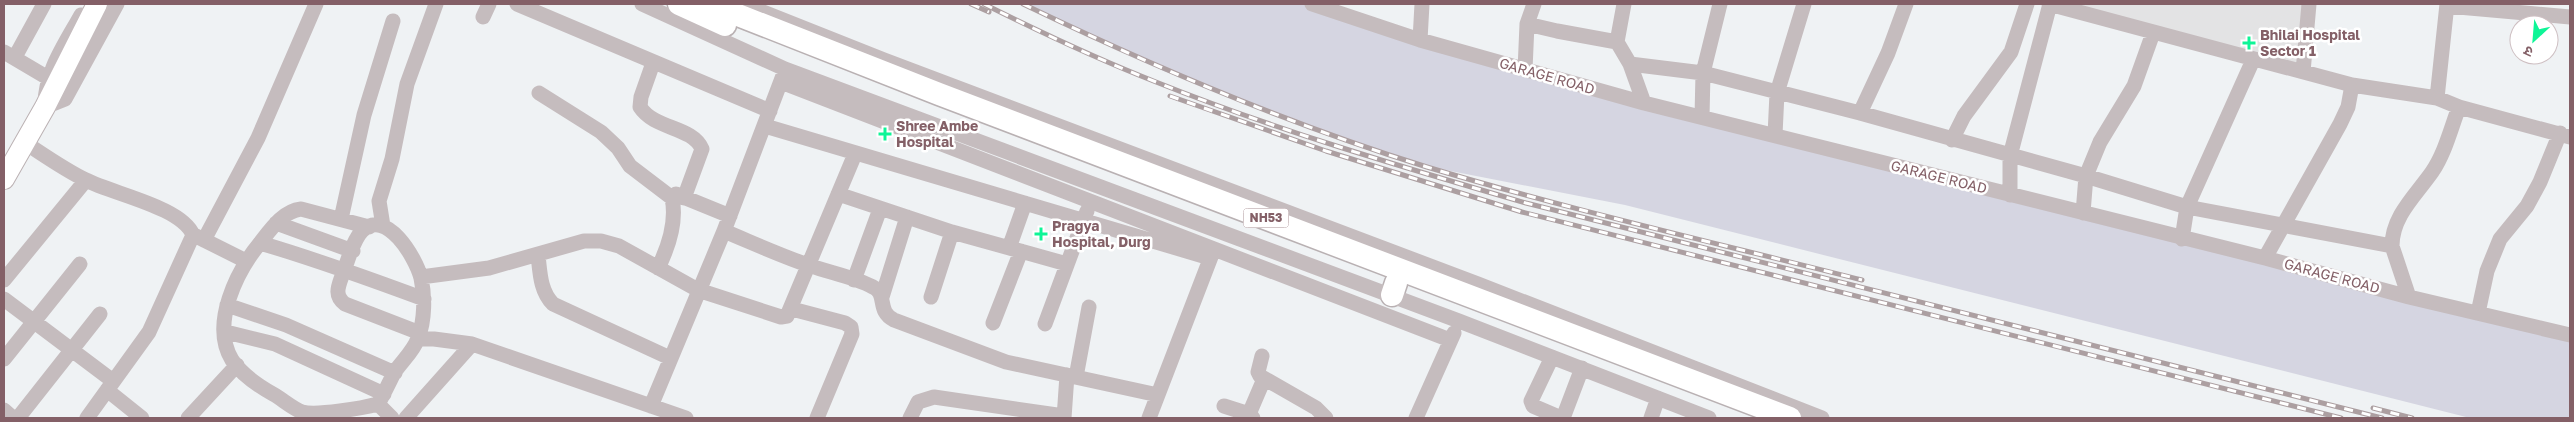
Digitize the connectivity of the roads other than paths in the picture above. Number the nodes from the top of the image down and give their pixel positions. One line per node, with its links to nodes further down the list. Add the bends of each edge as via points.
1 (44, 4): 28 (street)
2 (87, 4): 37 (street)
3 (97, 4): 37 (main road)
4 (117, 4): 37 (street, via 65,100)
5 (316, 4): 76 (street, via 258,138)
6 (436, 4): 72 (street, via 407,84)
7 (517, 4): 30 (street)
8 (642, 4): 21 (street, NH53)
9 (744, 4): 154 (street)
10 (1316, 4): 26 (street, GARAGE ROAD)
11 (1422, 4): 26 (street)
12 (1534, 4): 24 (street)
13 (1624, 4): 27 (street)
14 (1720, 4): 34 (street)
15 (1804, 4): 39 (street)
16 (1906, 4): 44 (street)
17 (2027, 4): 49 (street, via 2011,52 1964,116)
18 (2050, 4): 25 (street); 52 (street)
19 (2310, 4): 33 (street)
20 (2447, 5): 22 (street); 40 (street)
21 (696, 12): 35 (street); 94 (highway, NH53); 153 (highway, NH53, via 939,94)
22 (2570, 17)
23 (393, 21): 68 (street, via 364,115)
24 (1527, 24): 27 (street); 32 (street)
25 (2154, 32): 29 (street); 53 (street, via 2134,86 2100,142)
26 (1420, 40): 32 (street, GARAGE ROAD)
27 (1617, 42): 31 (street)
28 (9, 55): 37 (street)
29 (2253, 60): 33 (street); 63 (street)
30 (653, 63): 43 (street); 60 (street, via 640,107 650,120 693,137 702,149)
31 (1630, 64): 34 (street); 41 (street)
32 (1525, 70): 41 (street, GARAGE ROAD)
33 (2303, 72): 36 (street)
34 (1703, 73): 39 (street); 45 (street)
35 (783, 75): 43 (street); 56 (street); 61 (street)
36 (2352, 85): 40 (street); 71 (street, via 2348,107 2340,124)
37 (48, 91): 50 (main road)
38 (539, 93): 57 (street, via 602,132 630,166)
39 (1778, 93): 44 (street); 47 (street)
40 (2437, 98): 42 (street)
41 (1644, 103): 45 (street, GARAGE ROAD)
42 (2459, 107): 48 (street); 79 (street, via 2439,159 2408,202 2394,231)
43 (770, 111): 46 (street)
44 (1860, 113): 49 (street)
45 (1702, 117): 47 (street, GARAGE ROAD)
46 (765, 126): 51 (street); 66 (street)
47 (1775, 135): 59 (street, GARAGE ROAD)
48 (2565, 135): 104 (street, via 2527,206 2500,239 2486,271)
49 (1952, 140): 52 (street)
50 (24, 142): 54 (main road); 55 (street)
51 (856, 154): 58 (street); 62 (street)
52 (2010, 156): 53 (street); 59 (street)
53 (2086, 176): 63 (street); 65 (street)
54 (4, 179)
55 (86, 180): 76 (street, via 172,214 189,226); 92 (street)
56 (1096, 185): 61 (street); 75 (street)
57 (665, 190): 60 (street); 89 (street, via 672,198 673,223 667,250)
58 (838, 194): 64 (street); 88 (street)
59 (2010, 195): 65 (street, GARAGE ROAD)
60 (684, 198): 66 (street)
61 (1090, 200): 69 (street); 82 (street)
62 (1025, 204): 69 (street); 81 (street)
63 (2187, 207): 71 (street); 77 (street)
64 (880, 209): 67 (street); 93 (street)
65 (2083, 213): 77 (street, GARAGE ROAD)
66 (730, 216): 73 (street)
67 (907, 218): 74 (street); 97 (street)
68 (341, 220): 70 (street, via 301,209 294,210); 72 (street)
69 (1083, 220): 82 (street); 87 (street)
70 (276, 223): 78 (street); 80 (street)
71 (2286, 224): 79 (street); 84 (street)
72 (376, 226): 80 (street, via 360,233); 91 (street, via 400,237 413,256)
73 (724, 231): 88 (street); 95 (street)
74 (952, 232): 81 (street); 96 (street)
75 (1223, 232): 82 (street); 94 (street)
76 (198, 238): 85 (street); 125 (street, via 156,321)
77 (2182, 239): 84 (street, GARAGE ROAD)
78 (260, 243): 85 (street); 90 (street)
79 (2392, 246): 98 (street)
80 (353, 250): 90 (street)
81 (1015, 250): 87 (street); 108 (street)
82 (1212, 253): 113 (street); 126 (street)
83 (538, 255): 89 (street, via 584,242 601,241 619,246); 91 (street, via 489,268); 118 (street, via 542,286 553,304)
84 (2265, 258): 98 (street, GARAGE ROAD)
85 (246, 261): 101 (street)
86 (80, 264): 106 (street)
87 (1067, 264): 109 (street)
88 (808, 265): 93 (street); 103 (street)
89 (658, 268): 95 (street)
90 (345, 270): 100 (street); 112 (street, via 337,292 339,299)
91 (421, 277): 100 (street)
92 (4, 280)
93 (854, 280): 97 (street, via 875,287)
94 (1394, 289): 107 (street); 152 (highway, NH53)
95 (698, 290): 103 (street, via 781,317 787,316); 118 (street)
96 (931, 296)
97 (882, 297): 123 (street, via 882,309 894,320 1006,362)
98 (2409, 297): 104 (street, GARAGE ROAD)
99 (4, 299): 106 (street)
100 (424, 299): 112 (street)
101 (227, 305): 110 (street); 122 (street, via 286,325)
102 (1089, 307): 123 (street)
103 (792, 309): 144 (street, via 845,323 851,328 852,334)
104 (2478, 313): 111 (street, GARAGE ROAD)
105 (100, 314): 115 (street)
106 (32, 321): 115 (street); 119 (street)
107 (1459, 321): 113 (street); 117 (street)
108 (993, 323)
109 (1045, 324)
110 (226, 332): 120 (street, via 231,358); 128 (street, via 275,344)
111 (2570, 335)
112 (419, 336): 114 (street); 122 (street)
113 (1450, 340): 148 (street)
114 (472, 344): 129 (street); 142 (street)
115 (72, 350): 125 (street); 138 (street)
116 (1262, 356): 124 (street, via 1258,372)
117 (1552, 357): 121 (street); 133 (street, via 1531,401)
118 (670, 358): 129 (street)
119 (4, 359)
120 (236, 365): 132 (street, via 253,382); 141 (street)
121 (1582, 368): 127 (street); 149 (street)
122 (395, 373): 128 (street)
123 (1072, 376): 126 (street); 136 (street)
124 (1264, 379): 134 (street); 147 (street, via 1316,408)
125 (110, 385): 139 (street); 140 (street)
126 (1158, 395): 146 (street)
127 (1658, 398): 150 (street); 151 (street)
128 (381, 399): 132 (street, via 362,408); 135 (street)
129 (651, 406): 143 (street)
130 (1224, 406): 134 (street)
131 (4, 410): 137 (street)
132 (302, 415)
133 (1543, 415): 149 (street)
134 (1251, 416)
135 (393, 417)
136 (1064, 417): 145 (street, via 934,397 918,402)
137 (13, 418)
138 (18, 418)
139 (87, 418)
140 (142, 418)
141 (188, 418)
142 (406, 418)
143 (686, 418)
144 (817, 418)
145 (910, 418)
146 (1149, 418)
147 (1326, 418)
148 (1416, 418)
149 (1562, 418)
150 (1651, 418)
151 (1709, 418)
152 (1756, 418)
153 (1790, 418)
154 (1822, 418)

